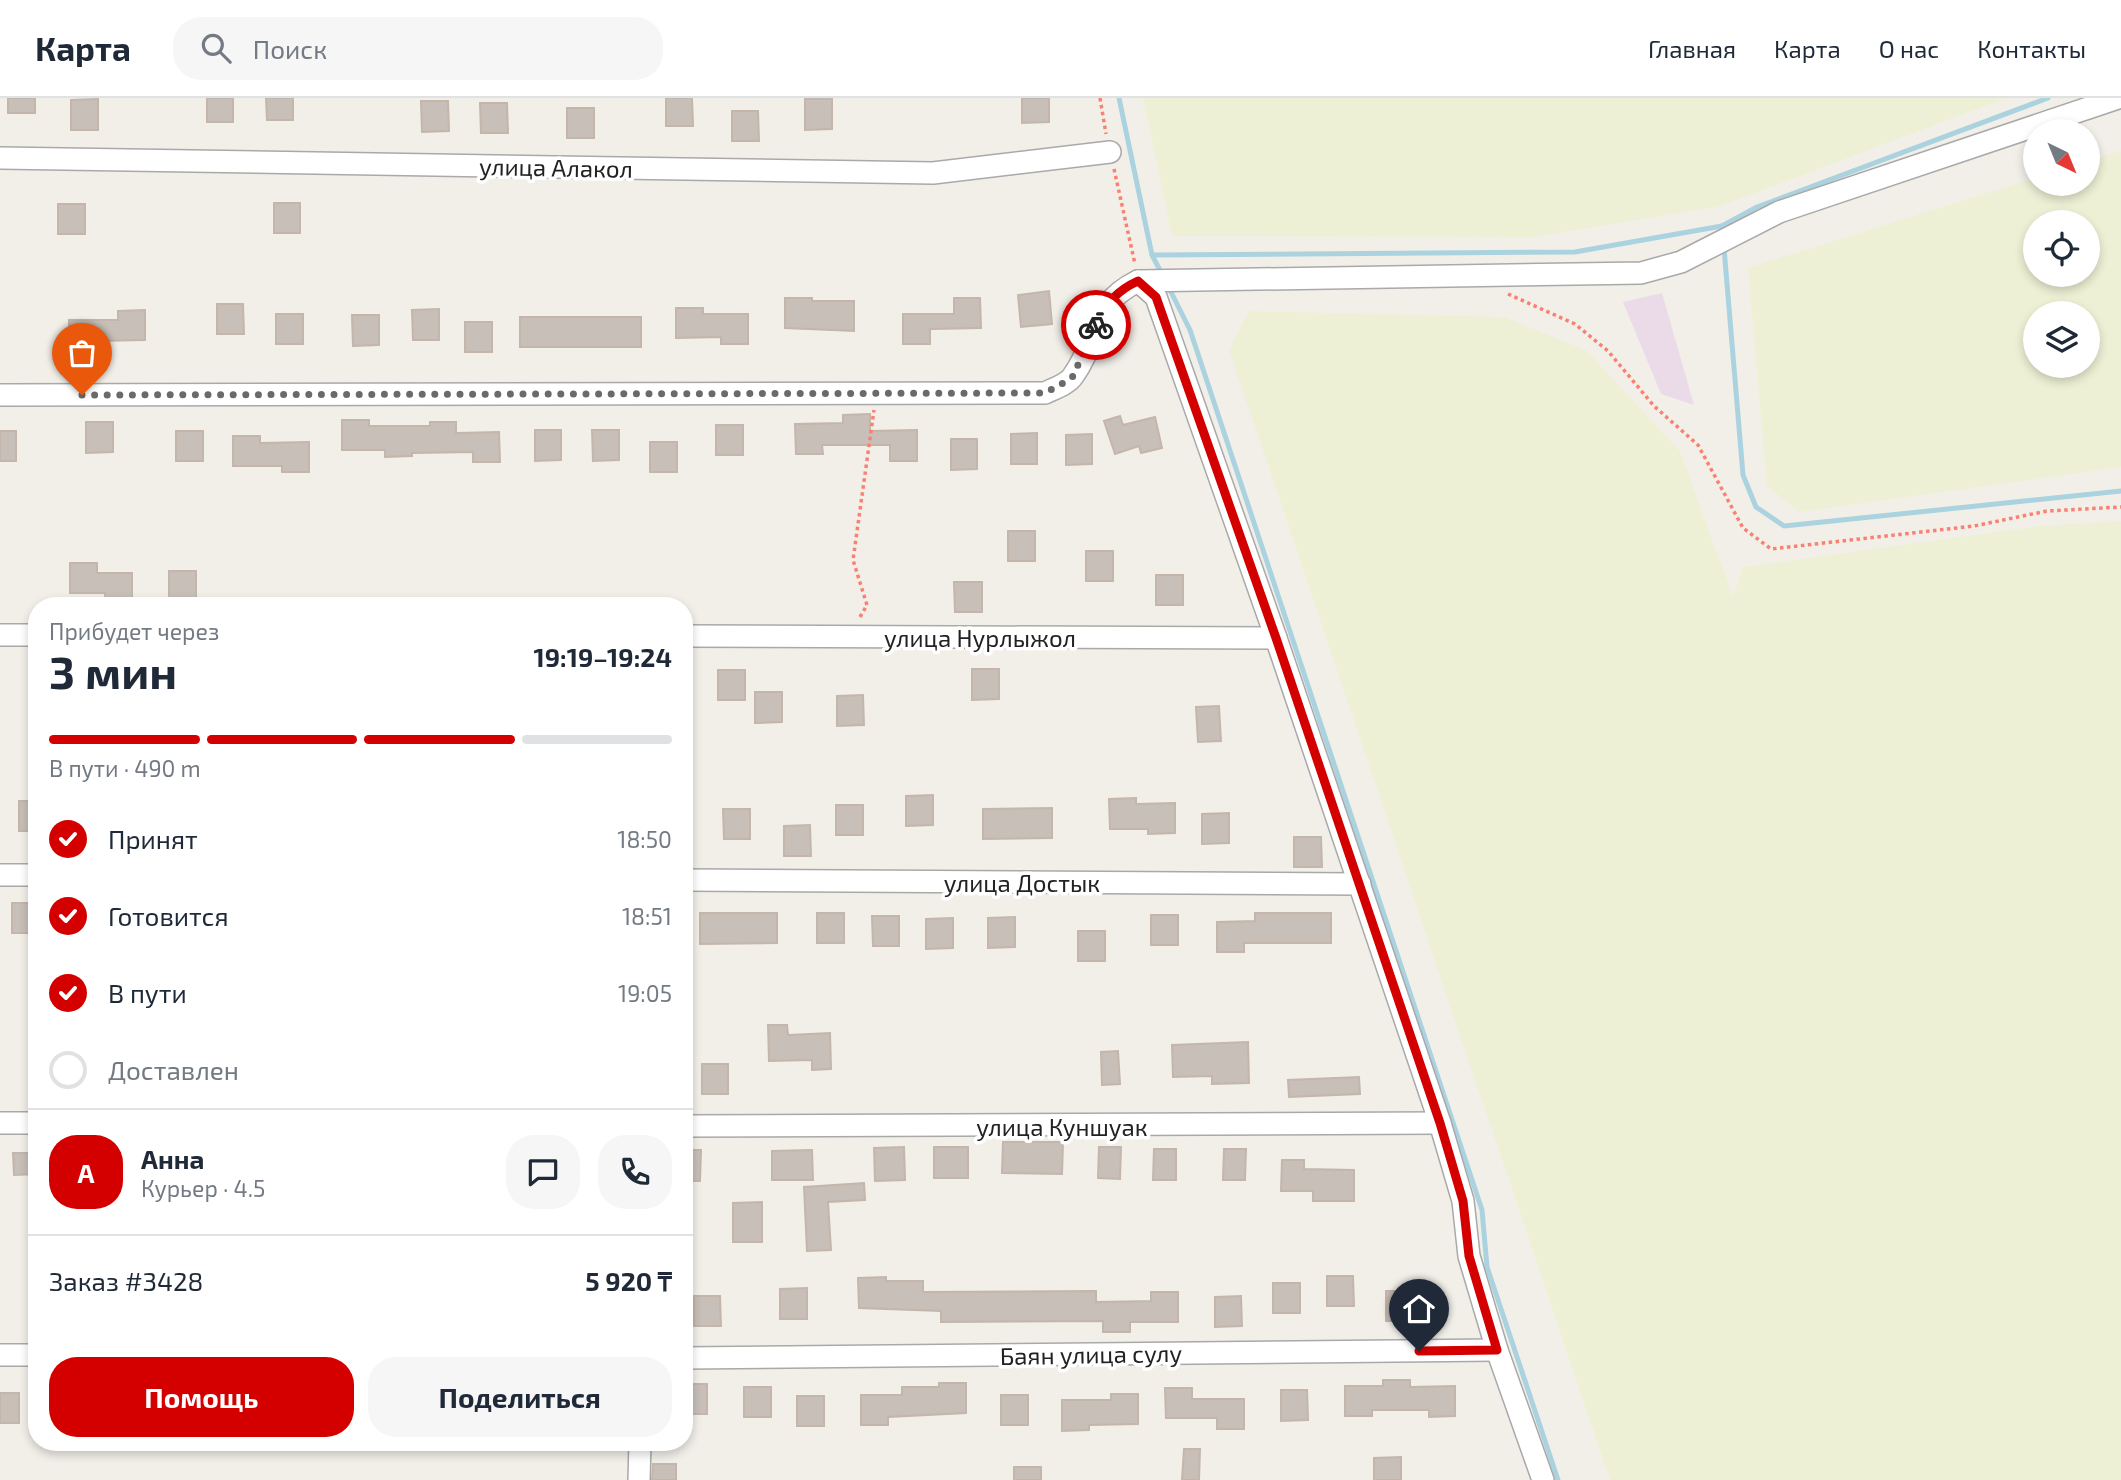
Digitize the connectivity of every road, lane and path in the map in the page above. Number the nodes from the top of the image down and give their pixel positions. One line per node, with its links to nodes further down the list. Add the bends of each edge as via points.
1 (1100, 98): 3 (path)
2 (2118, 98): 5 (street, via 1779,212 1681,262 1641,273)
3 (1110, 152): 4 (street, улица Алакол, via 933,173); 5 (path)
4 (0, 158)
5 (1138, 281): 7 (street, via 1119,290 1105,306 1072,378 1045,393); 14 (street, via 1156,297)
6 (1504, 292): 9 (path, via 1575,324 1608,351 1654,406 1698,445 1743,528 1771,549 1974,526 2047,511)
7 (876, 394): 8 (street); 13 (path, via 853,560 867,605)
8 (0, 396)
9 (2121, 507)
10 (0, 635): 11 (street)
11 (28, 635)
12 (693, 636): 13 (street, улица Нурлыжол)
13 (850, 637): 14 (street, улица Нурлыжол)
14 (1276, 638): 18 (street)
15 (0, 875): 16 (street)
16 (28, 876)
17 (693, 880): 18 (street, улица Достык)
18 (1360, 884): 21 (street)
19 (0, 1123): 20 (street)
20 (28, 1123)
21 (1440, 1123): 22 (street, улица Куншуак); 23 (street, via 1463,1201 1469,1256)
22 (693, 1126)
23 (1497, 1350): 26 (street, Баян улица сулу); 29 (street)
24 (0, 1355): 25 (street)
25 (28, 1355)
26 (693, 1358)
27 (639, 1451): 28 (street)
28 (639, 1480)
29 (1543, 1480)

